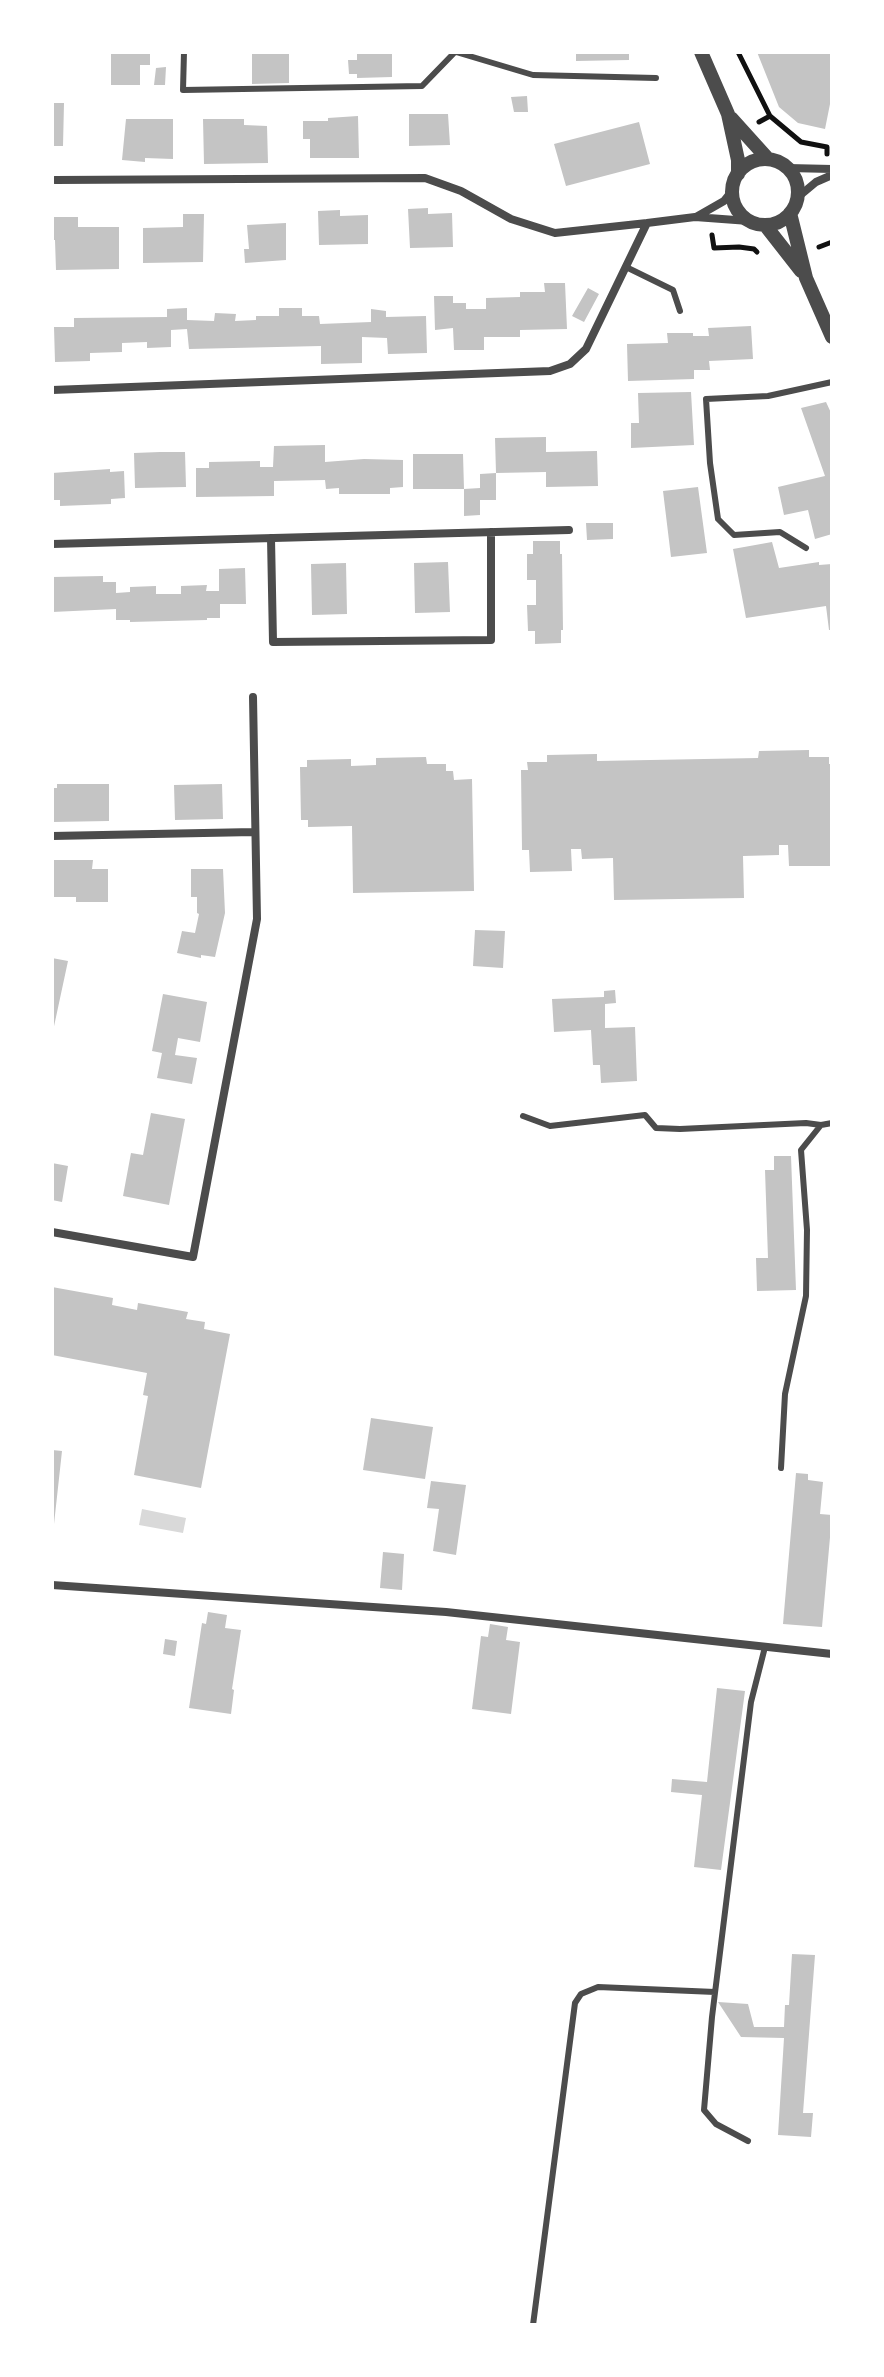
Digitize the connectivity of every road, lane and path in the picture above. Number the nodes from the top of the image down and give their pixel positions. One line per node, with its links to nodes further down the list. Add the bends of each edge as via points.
1 (184, 52): 2 (lane, via 183,90 422,86)
2 (455, 52): 5 (lane, via 533,75)
3 (701, 52): 6 (street)
4 (738, 52): 7 (path)
5 (656, 78)
6 (728, 114): 8 (street); 13 (street)
7 (770, 116): 8 (path); 9 (path, via 801,142 827,147)
8 (742, 130): 10 (street)
9 (827, 154)
10 (768, 159): 11 (street); 13 (street, via 756,160)
11 (788, 168): 12 (street); 17 (street)
12 (832, 169)
13 (738, 174): 16 (street)
14 (832, 175): 17 (street)
15 (55, 180): 22 (street, via 425,178 511,219 555,233)
16 (732, 191): 19 (street); 21 (street, via 736,208)
17 (798, 197): 18 (street)
18 (790, 213): 23 (street); 28 (street)
19 (695, 217): 20 (street); 22 (street)
20 (710, 218): 21 (street); 26 (path, via 714,248 754,249)
21 (749, 221): 23 (street)
22 (647, 223): 27 (street)
23 (765, 225): 28 (street)
24 (832, 242): 25 (path)
25 (814, 249)
26 (765, 260)
27 (626, 267): 29 (lane, via 673,290); 32 (street, via 586,349 570,364 550,371)
28 (806, 278): 30 (street)
29 (680, 311)
30 (832, 337)
31 (832, 382): 37 (lane, via 768,396 706,399 718,519 734,535 780,532)
32 (52, 390)
33 (569, 530): 34 (street)
34 (491, 532): 35 (street); 35 (street, via 491,640 273,642)
35 (271, 538): 36 (street)
36 (52, 544)
37 (806, 548)
38 (253, 697): 39 (street)
39 (254, 832): 40 (street); 44 (street, via 257,919 193,1257)
40 (52, 836)
41 (523, 1116): 43 (lane, via 550,1126 645,1115 656,1128)
42 (832, 1123): 43 (lane)
43 (821, 1125): 45 (lane, via 801,1150 806,1296 785,1394)
44 (52, 1232)
45 (781, 1468)
46 (52, 1585): 47 (street, via 446,1612)
47 (765, 1647): 48 (street); 49 (lane, via 751,1702)
48 (832, 1654)
49 (715, 1992): 50 (lane, via 704,2110 716,2124); 51 (lane, via 598,1987 575,2003)
50 (748, 2141)
51 (533, 2325)

